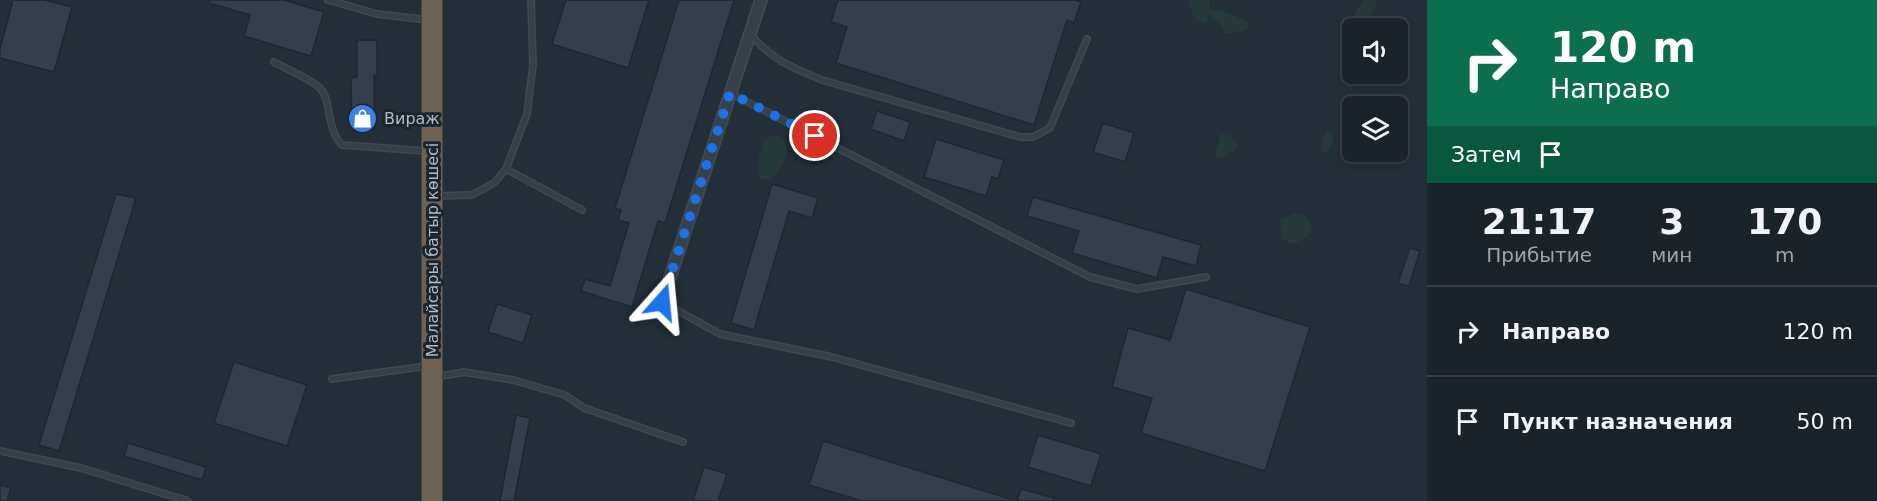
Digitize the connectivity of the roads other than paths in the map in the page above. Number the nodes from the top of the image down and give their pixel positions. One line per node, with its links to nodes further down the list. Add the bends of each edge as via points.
1 (328, 0): 5 (lane, via 377,14)
2 (432, 0): 5 (highway, Малайсары батыр көшесі)
3 (531, 0): 11 (lane, via 533,65 527,114)
4 (760, 0): 6 (street)
5 (432, 21): 10 (highway, Малайсары батыр көшесі)
6 (750, 33): 7 (lane, via 766,52 822,80 1020,137 1033,137 1050,129); 9 (street)
7 (1087, 39)
8 (274, 62): 10 (lane, via 320,88 342,145)
9 (730, 93): 14 (lane, via 1090,277 1137,289); 15 (street)
10 (432, 152): 12 (highway, Малайсары батыр көшесі)
11 (506, 169): 12 (lane, via 494,183 472,195); 13 (lane)
12 (432, 196): 16 (highway, Малайсары батыр көшесі)
13 (582, 210)
14 (1206, 277)
15 (662, 302): 18 (lane, via 720,334 832,357)
16 (432, 372): 17 (lane); 19 (lane, via 464,372 513,380 565,395 584,408); 22 (highway, Малайсары батыр көшесі)
17 (332, 378)
18 (1071, 423)
19 (683, 442)
20 (0, 451): 21 (lane, via 81,468)
21 (188, 501)
22 (432, 501)

